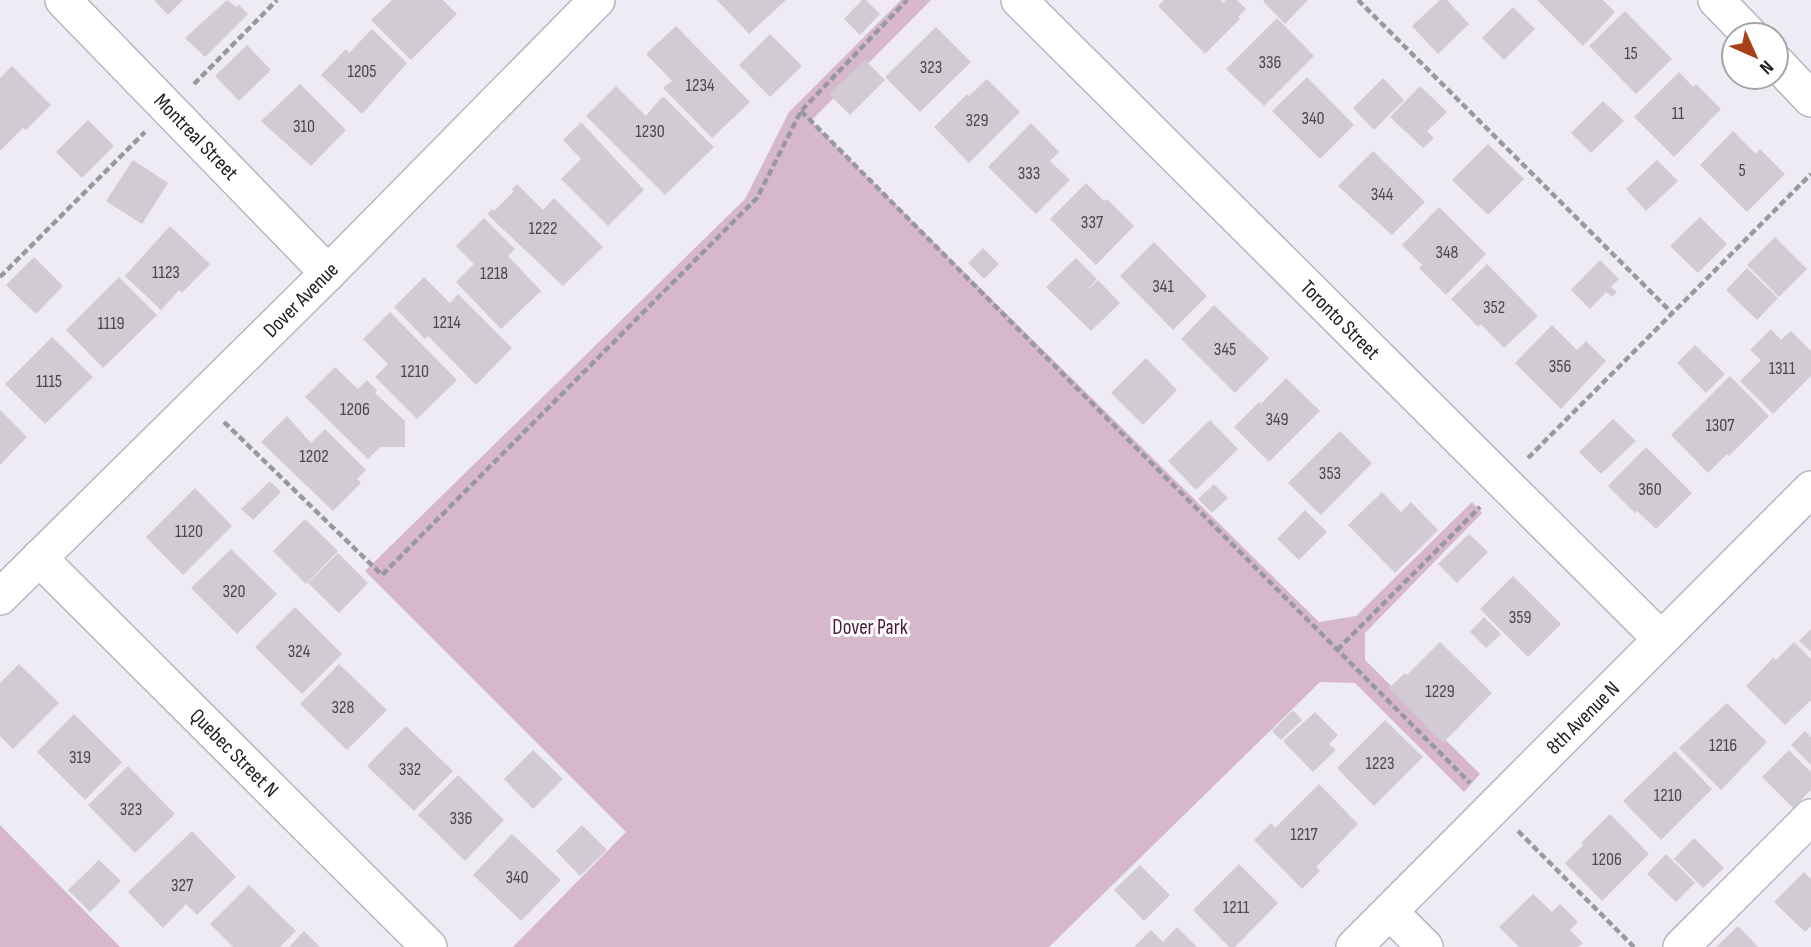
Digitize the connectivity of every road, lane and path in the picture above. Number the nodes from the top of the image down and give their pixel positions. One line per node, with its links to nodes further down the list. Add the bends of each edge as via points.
1 (63, 0): 11 (street, Montreal Street)
2 (277, 0): 11 (path)
3 (597, 0): 14 (street, Dover Avenue)
4 (907, 0): 12 (path)
5 (1019, 0): 18 (street, Toronto Street)
6 (1358, 0): 16 (path)
7 (1716, 0): 8 (street)
8 (1736, 21)
9 (1790, 77): 10 (street)
10 (1811, 99)
11 (169, 109): 14 (street, Montreal Street); 15 (path)
12 (801, 111): 17 (path, via 757,198 382,575); 23 (path)
13 (1811, 174): 16 (path)
14 (328, 273): 17 (street, Dover Avenue)
15 (0, 278)
16 (1672, 313): 18 (path)
17 (200, 400): 20 (street, Dover Avenue)
18 (1504, 482): 22 (street, Toronto Street); 23 (path)
19 (1811, 489): 22 (street, 8th Avenue N)
20 (39, 558): 21 (street, Dover Avenue); 27 (street, Quebec Street N)
21 (0, 597)
22 (1661, 639): 24 (street, 8th Avenue N)
23 (1338, 650): 24 (path)
24 (1494, 807): 26 (street, 8th Avenue N); 30 (path)
25 (1811, 817): 31 (street)
26 (1390, 912): 28 (street, 8th Avenue N); 29 (street)
27 (429, 947)
28 (1354, 947)
29 (1424, 947)
30 (1634, 947)
31 (1681, 947)

